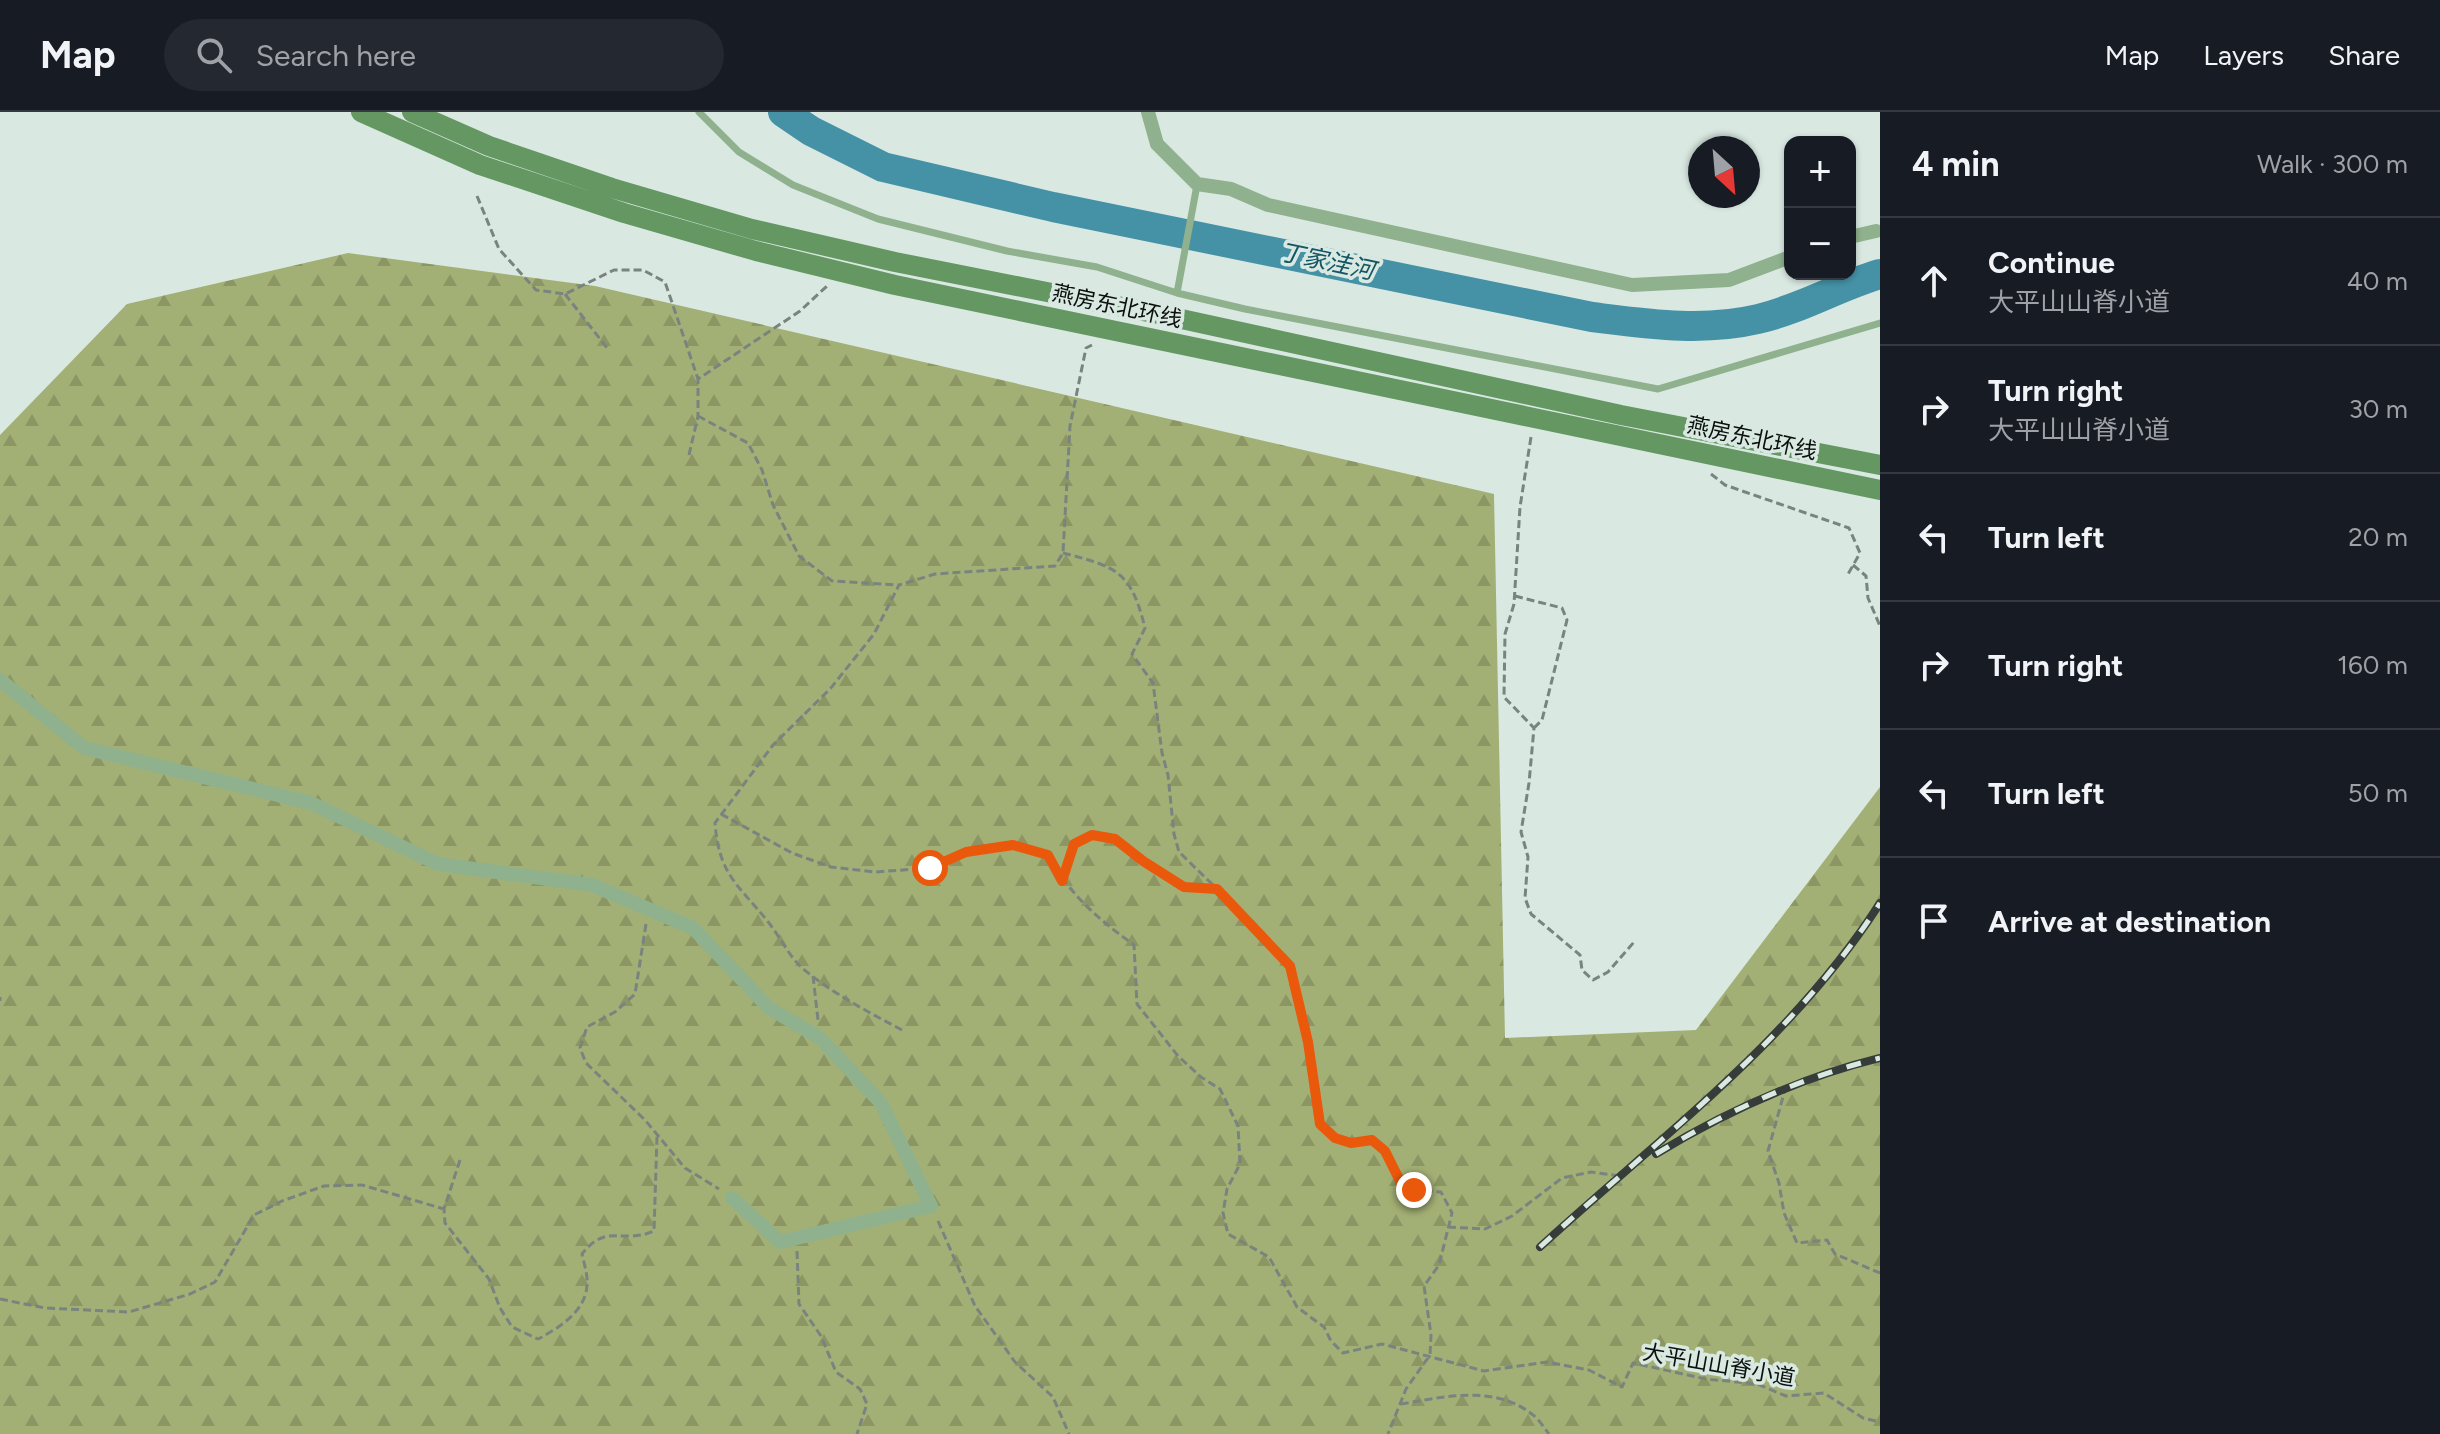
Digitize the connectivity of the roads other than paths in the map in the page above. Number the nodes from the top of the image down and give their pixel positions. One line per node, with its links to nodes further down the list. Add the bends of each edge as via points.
1 (361, 112): 12 (main road, 燕房东北环线, bridge, via 480,165 756,251)
2 (412, 112): 11 (main road, 燕房东北环线, bridge, via 489,146 752,229 1621,415)
3 (699, 112): 9 (lane, via 739,152 793,185 878,219 1097,267)
4 (1148, 112): 5 (street, via 1157,144)
5 (1197, 184): 8 (street, via 1231,189 1268,205 1632,285 1729,280); 9 (lane)
6 (1876, 231): 7 (street)
7 (1856, 236)
8 (1784, 259)
9 (1177, 293): 10 (lane, via 1658,389)
10 (1880, 323)
11 (1880, 465)
12 (1880, 490)
13 (0, 680): 14 (street, via 84,748 311,803 438,864 592,885 693,928 769,1008 820,1038 881,1103 931,1206 780,1242)
14 (732, 1198)

